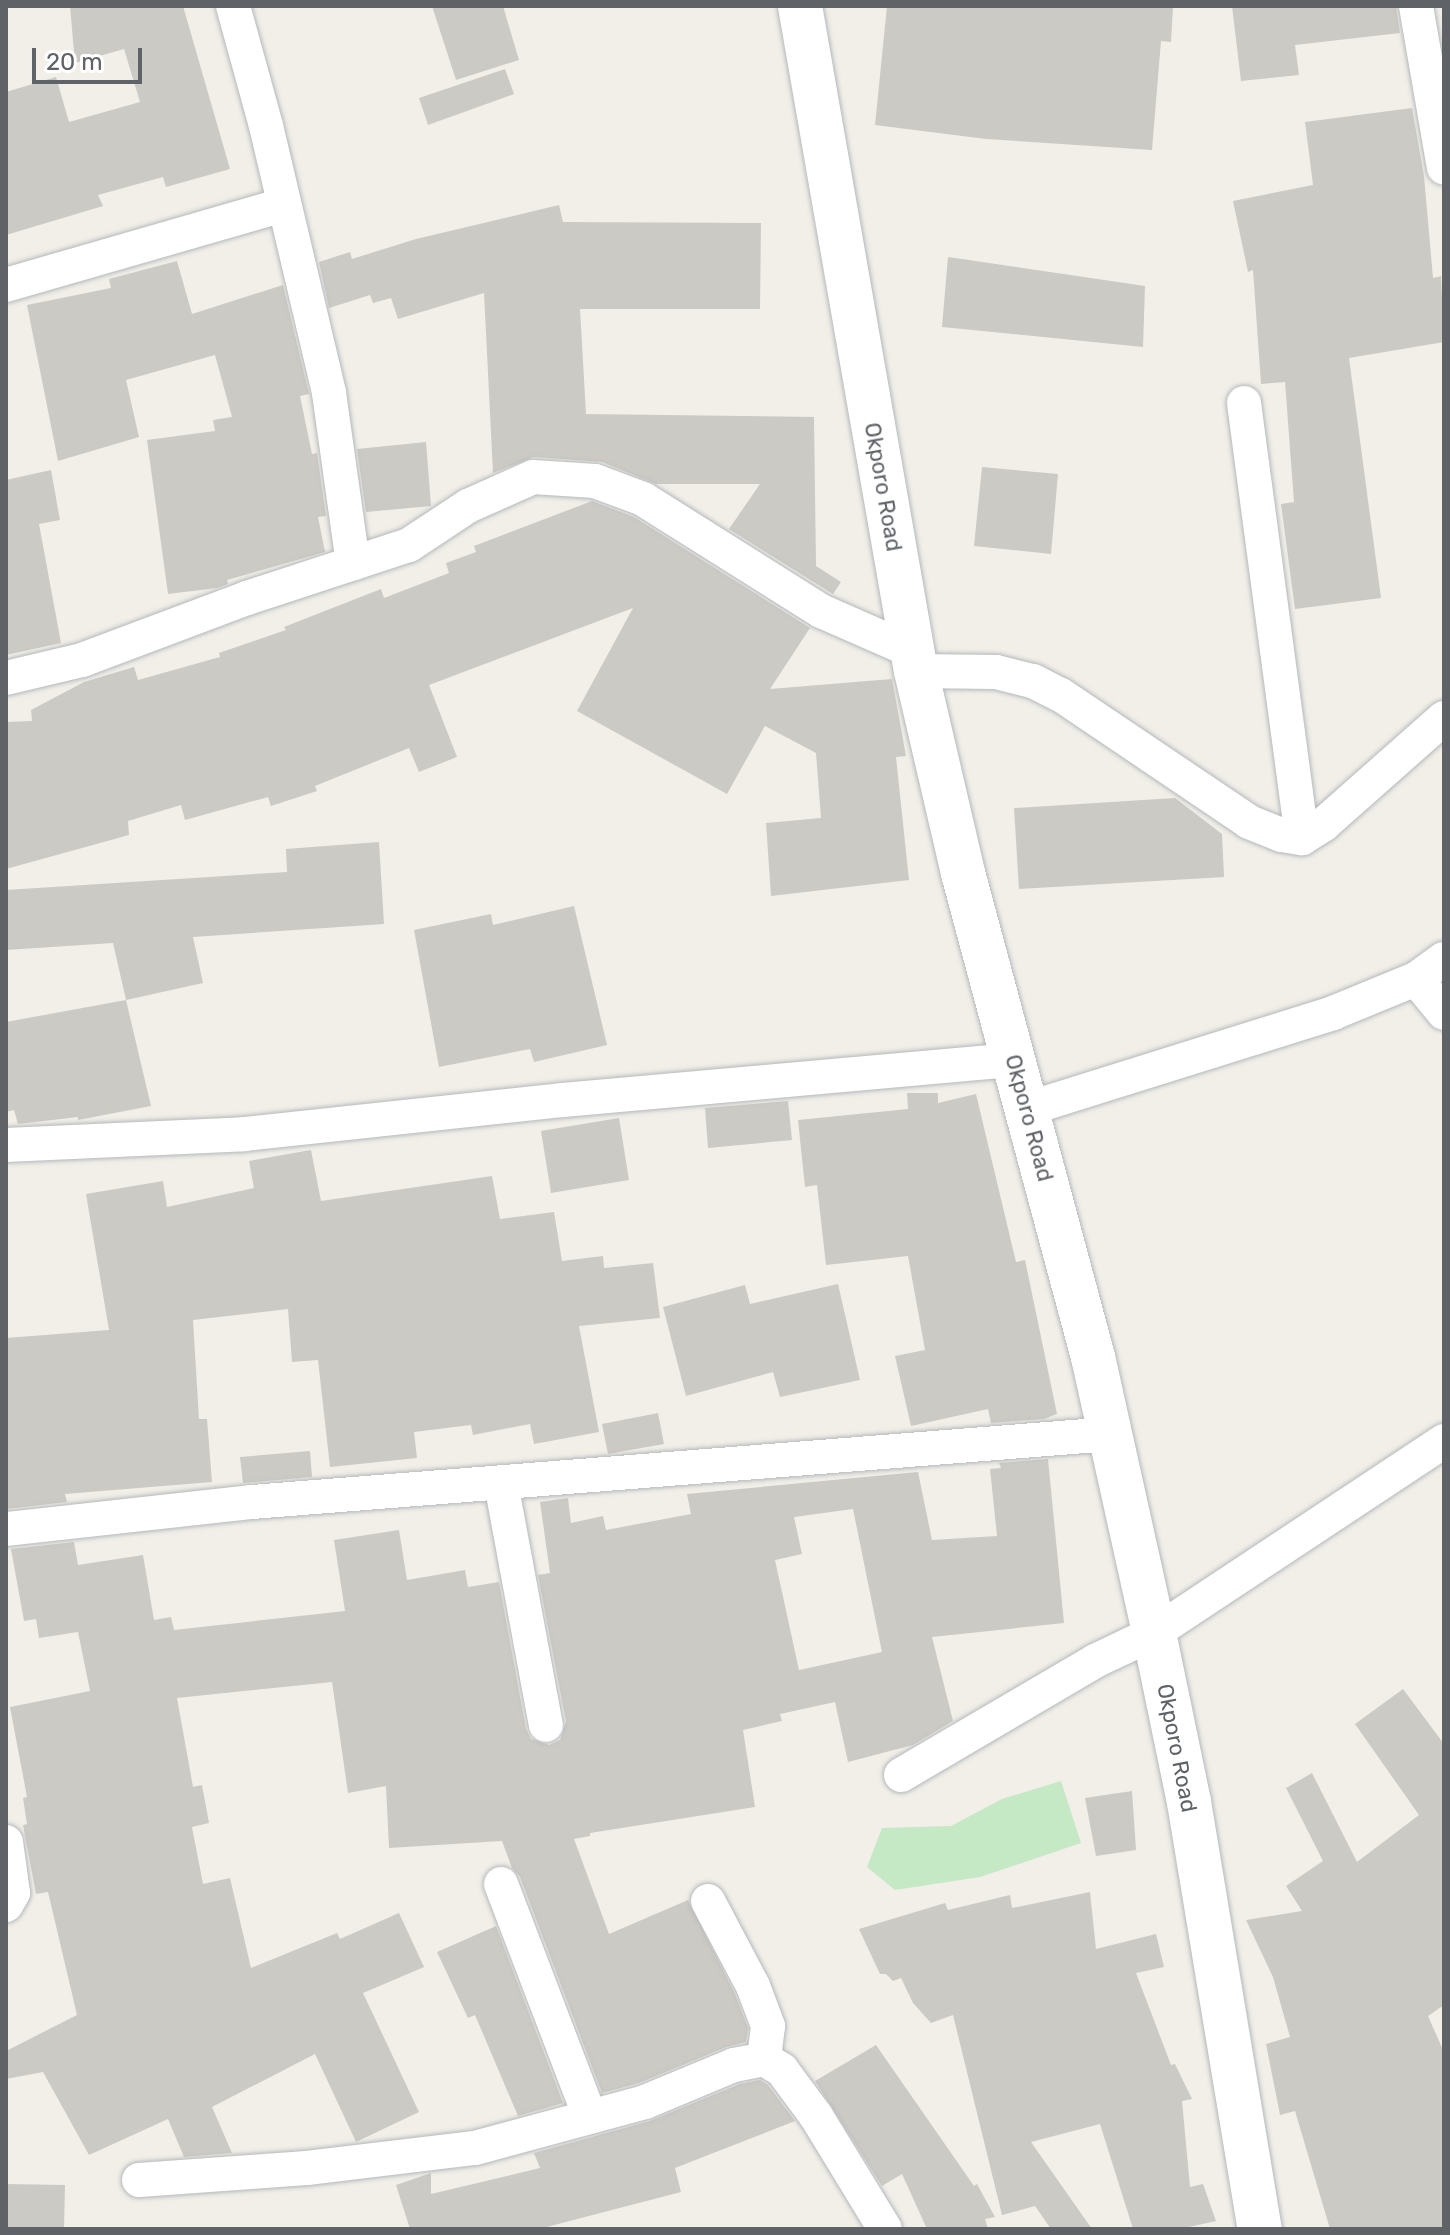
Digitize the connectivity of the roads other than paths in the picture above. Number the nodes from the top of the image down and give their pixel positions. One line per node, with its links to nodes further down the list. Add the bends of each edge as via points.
1 (233, 6): 5 (street)
2 (800, 6): 9 (main road, Okporo Road)
3 (1416, 6): 4 (street)
4 (1444, 168)
5 (284, 205): 6 (street); 8 (street, via 329,393)
6 (6, 285)
7 (1244, 403): 12 (street)
8 (353, 563): 9 (street, via 409,545 468,506 533,477 595,481 643,499 821,611); 10 (street, via 82,660)
9 (914, 661): 12 (street, via 1033,681 1249,822); 16 (main road, Okporo Road)
10 (6, 678)
11 (1444, 718): 12 (street)
12 (1302, 838)
13 (1444, 959): 14 (street)
14 (1416, 979): 15 (street); 17 (street, via 1333,1013)
15 (1444, 1013)
16 (1013, 1060): 17 (main road, Okporo Road); 18 (street, via 244,1134)
17 (1027, 1109): 19 (main road, Okporo Road)
18 (6, 1145)
19 (1110, 1434): 21 (street); 23 (main road, Okporo Road)
20 (1444, 1441): 23 (street)
21 (501, 1483): 22 (street, via 252,1502); 24 (street)
22 (6, 1529)
23 (1154, 1633): 25 (street, via 1095,1661); 34 (main road, Okporo Road, via 1189,1802)
24 (546, 1725)
25 (901, 1775)
26 (6, 1842): 29 (street, via 13,1893)
27 (501, 1884): 31 (street)
28 (708, 1901): 30 (street, via 768,2026)
29 (6, 1905)
30 (764, 2059): 31 (street); 33 (street, via 782,2070 816,2116)
31 (590, 2117): 32 (street, via 475,2148)
32 (139, 2180)
33 (885, 2229)
34 (1260, 2229)

